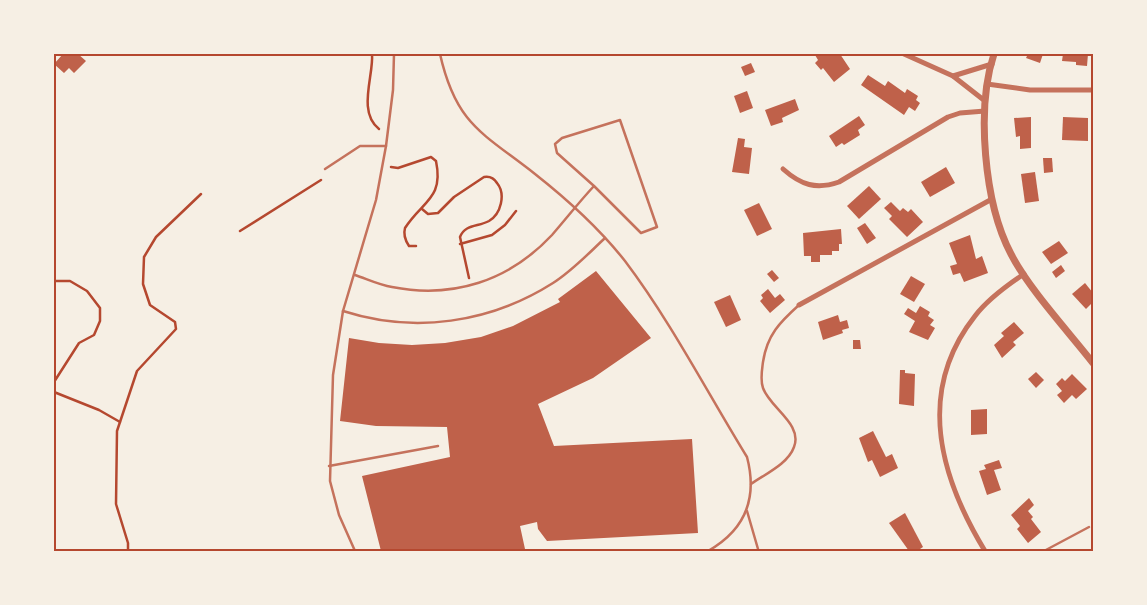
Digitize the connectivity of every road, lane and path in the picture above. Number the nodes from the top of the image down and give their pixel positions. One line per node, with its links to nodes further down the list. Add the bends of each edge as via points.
1 (372, 54): 12 (path, via 367,94 371,118)
2 (394, 54): 13 (lane)
3 (440, 54): 21 (lane, via 445,76 466,117 482,135)
4 (904, 54): 7 (street)
5 (994, 54): 6 (street)
6 (992, 64): 7 (street); 8 (street)
7 (953, 76): 10 (street)
8 (987, 84): 9 (street, via 1030,90); 10 (street)
9 (1093, 90)
10 (984, 101): 11 (street)
11 (985, 111): 16 (street, via 948,117 839,182 826,186 813,187 794,179); 20 (street)
12 (379, 129)
13 (386, 146): 15 (lane, via 360,146); 29 (lane, via 376,200)
14 (391, 167): 22 (path, via 431,157 436,160 438,177 433,195)
15 (325, 169)
16 (783, 169)
17 (321, 180): 24 (path)
18 (594, 186): 18 (lane, via 641,233 657,227 620,120 562,138 555,144 556,153); 21 (lane)
19 (201, 194): 37 (path, via 156,237 144,257 143,284 150,304 175,322 176,329 137,371)
20 (992, 198): 28 (street, via 998,224); 32 (street)
21 (575, 206): 25 (lane); 29 (lane, via 552,235 526,259 473,286 449,291 421,291 390,287)
22 (422, 209): 26 (path, via 428,214 438,213 476,182 484,177 493,178 502,194 498,210 488,221 462,232); 27 (path, via 409,222 404,234 409,246)
23 (516, 211): 26 (path, via 492,235)
24 (240, 231)
25 (605, 238): 33 (lane, via 555,282 522,301 480,315 440,324 400,324 363,318); 40 (lane, via 646,292 747,457)
26 (460, 244): 30 (path)
27 (416, 246)
28 (1024, 274): 34 (street); 48 (street, via 975,316 959,340 941,398 940,425 949,479 959,506)
29 (355, 275): 33 (lane)
30 (470, 278)
31 (54, 281): 35 (path, via 70,281 87,290 100,308 100,321 94,335 79,343)
32 (799, 305): 40 (lane, via 772,332 762,366 763,389 792,426 795,444 786,459)
33 (344, 311): 39 (lane, via 333,375)
34 (1093, 363)
35 (54, 382)
36 (54, 392): 37 (path)
37 (120, 422): 45 (path, via 117,431 116,504)
38 (438, 446): 39 (lane)
39 (330, 466): 46 (lane, via 330,480 339,515)
40 (751, 484): 41 (lane)
41 (747, 510): 43 (lane); 47 (lane, via 725,542)
42 (1089, 527): 44 (lane)
43 (758, 549)
44 (1045, 550): 49 (lane)
45 (128, 551)
46 (355, 551)
47 (708, 551)
48 (985, 551)
49 (1052, 551)

